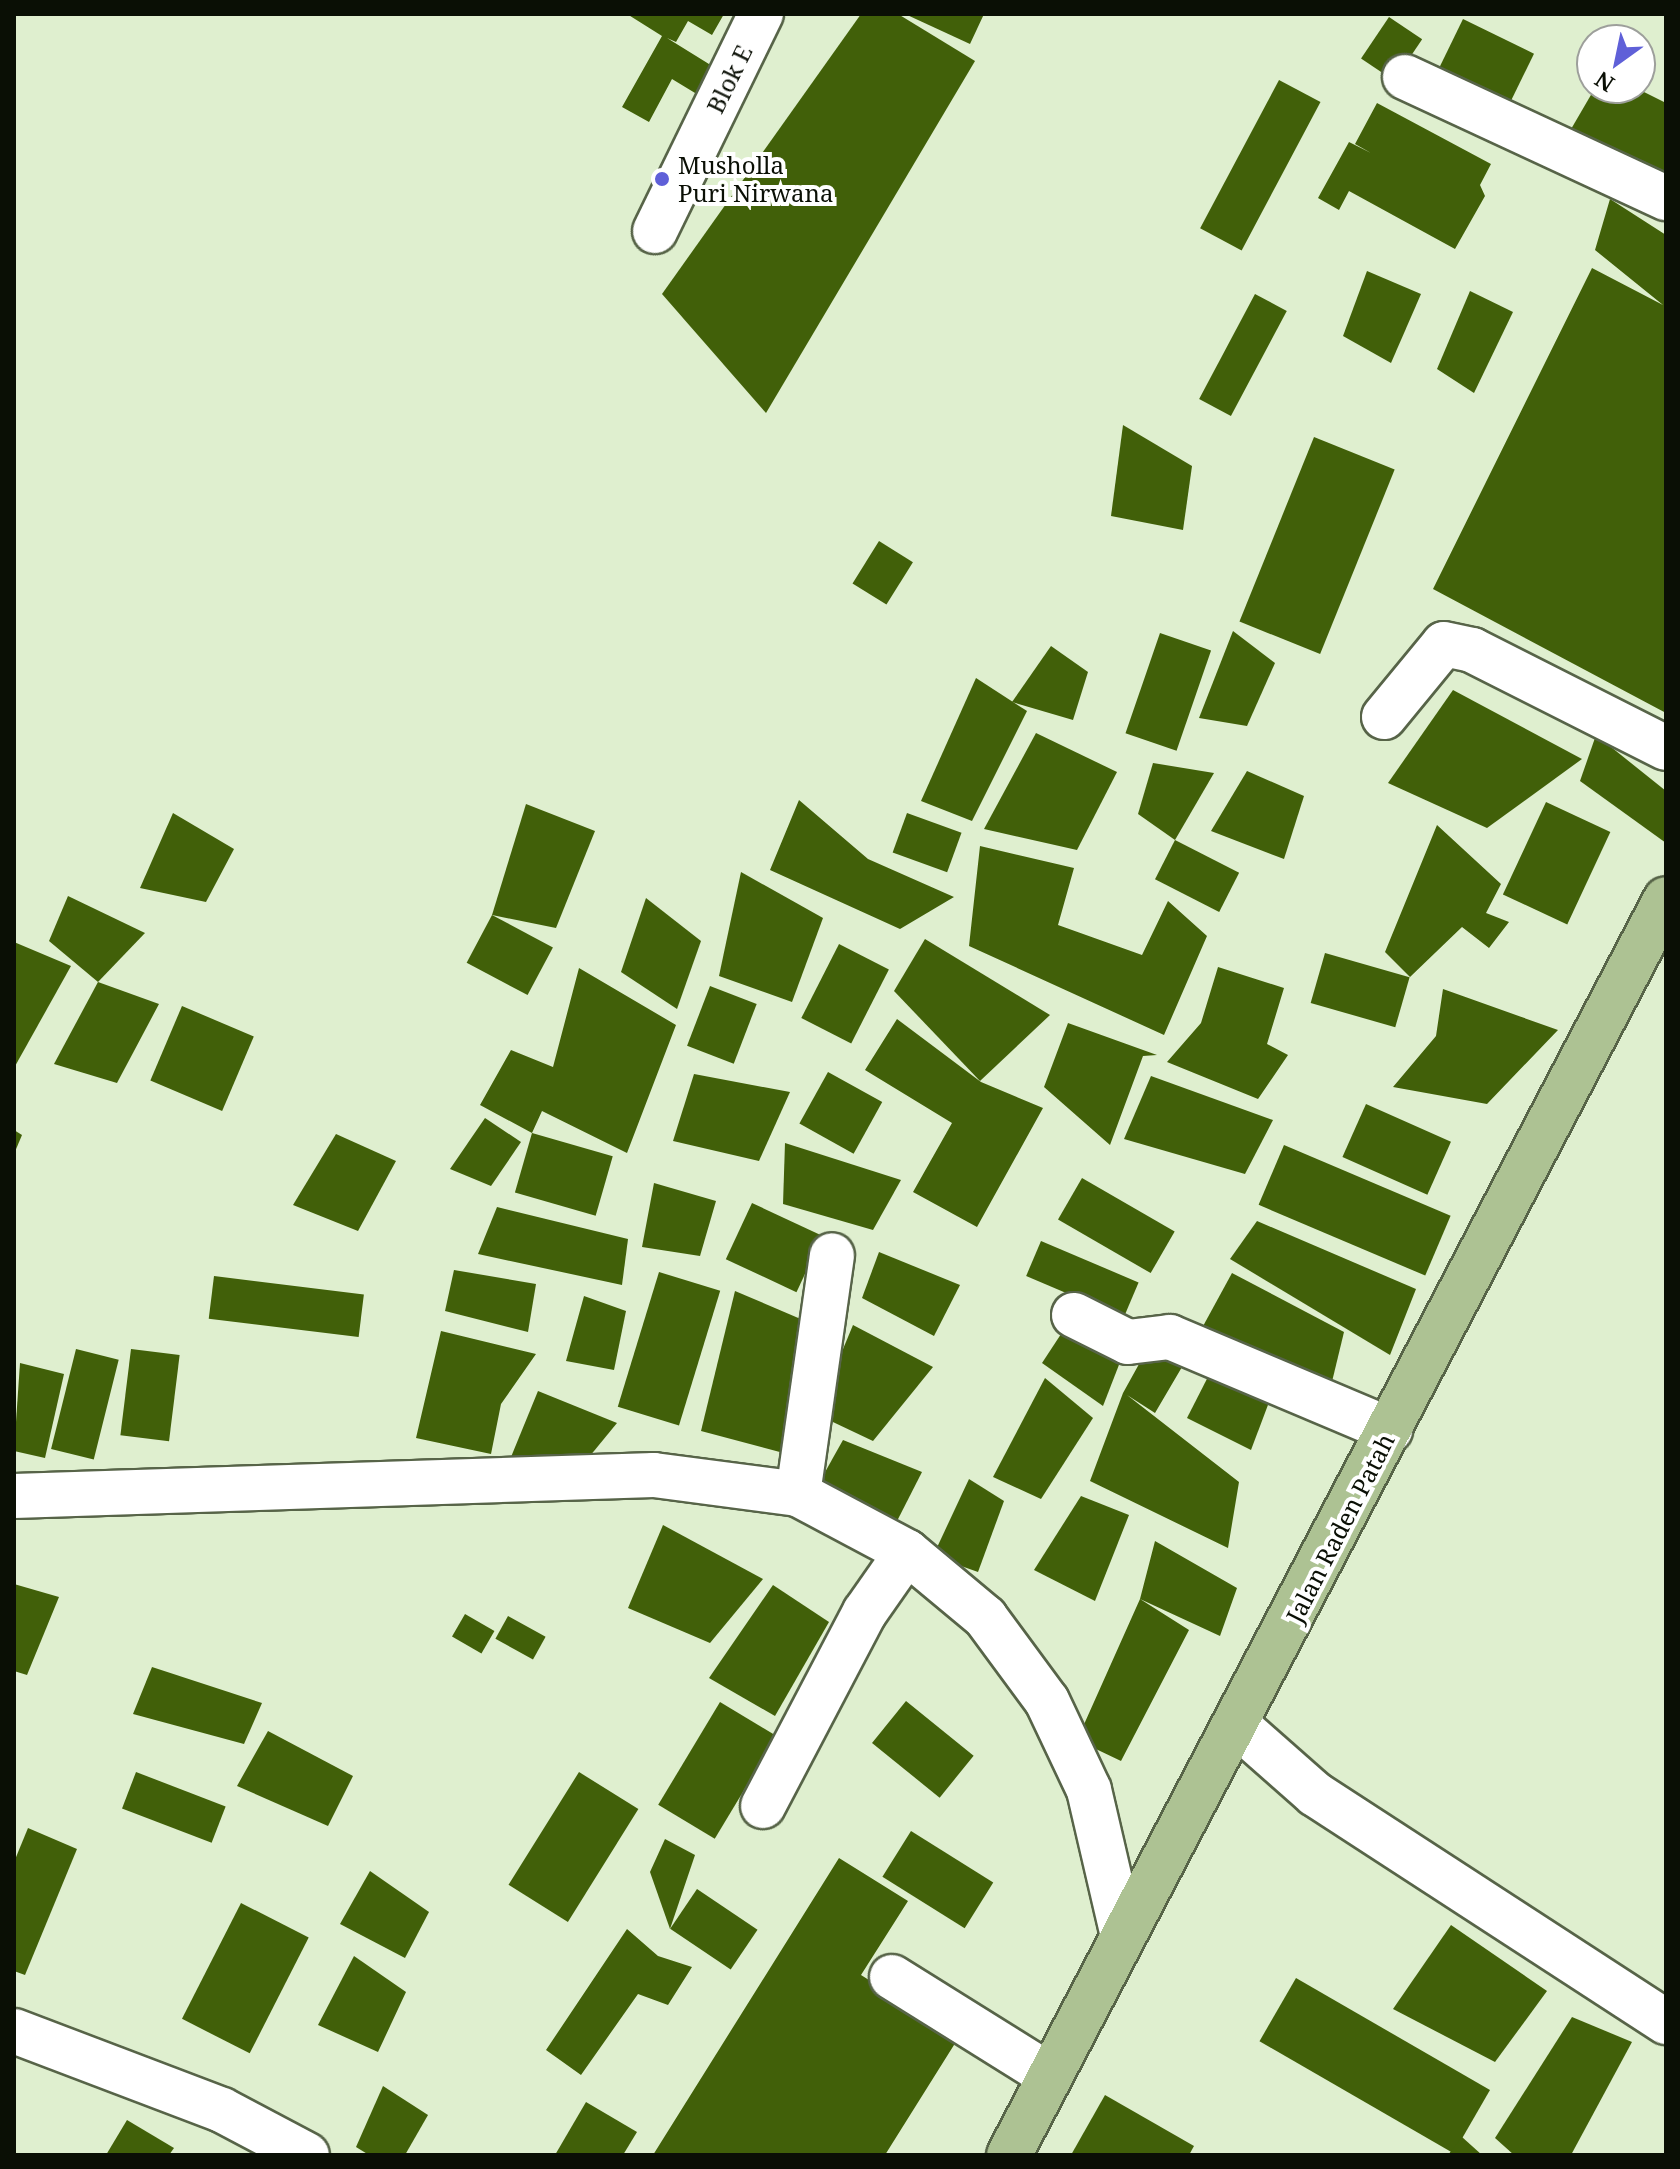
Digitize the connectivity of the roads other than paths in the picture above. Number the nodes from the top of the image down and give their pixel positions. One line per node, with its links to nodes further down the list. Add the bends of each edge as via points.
1 (761, 14): 4 (street, Blok E)
2 (1405, 77): 3 (street)
3 (1666, 198)
4 (655, 231)
5 (1384, 717): 6 (street, via 1444,644 1472,650)
6 (1666, 748)
7 (1666, 899): 10 (main road, Jalan Raden Patah)
8 (832, 1255): 11 (street)
9 (1074, 1315): 10 (street, via 1128,1342 1170,1337)
10 (1390, 1430): 14 (main road, Jalan Raden Patah)
11 (798, 1494): 12 (street, via 654,1475); 13 (street)
12 (14, 1496)
13 (901, 1560): 15 (street, via 865,1612); 16 (street, via 985,1617 1047,1701 1089,1790)
14 (1238, 1726): 16 (main road, Jalan Raden Patah); 18 (street, via 1315,1794)
15 (763, 1806)
16 (1122, 1932): 20 (main road, Jalan Raden Patah)
17 (892, 1977): 20 (street)
18 (1666, 2022)
19 (14, 2031): 21 (street, via 222,2110)
20 (1018, 2056): 22 (main road, Jalan Raden Patah)
21 (307, 2155)
22 (1009, 2155)

